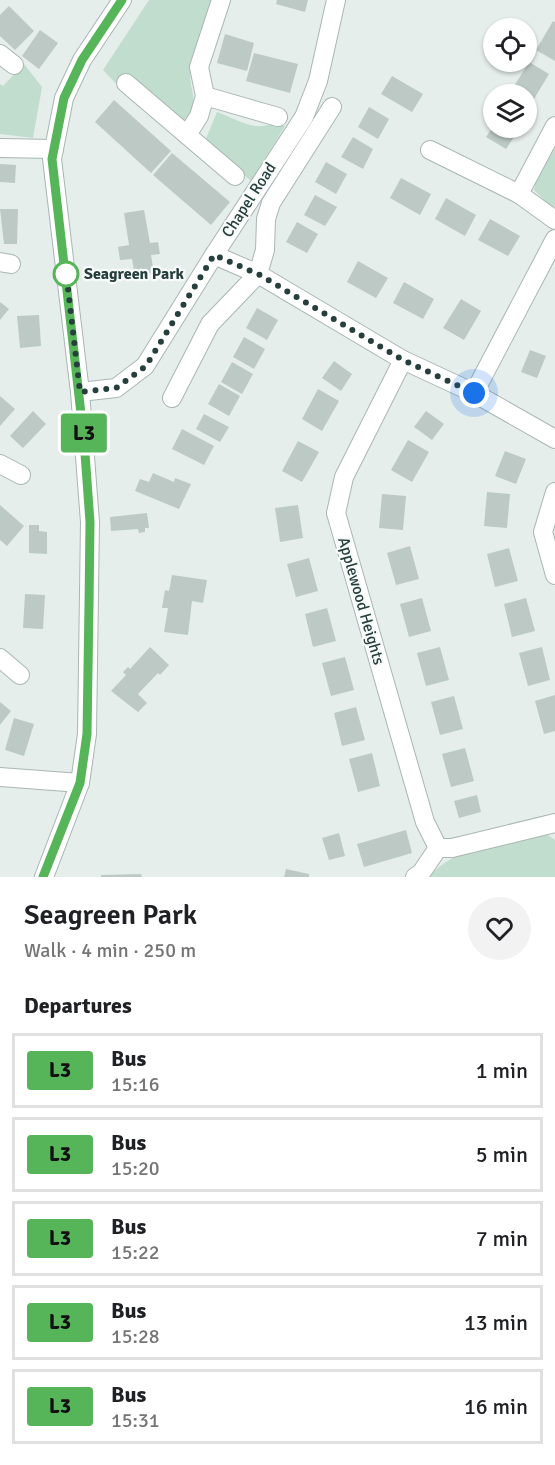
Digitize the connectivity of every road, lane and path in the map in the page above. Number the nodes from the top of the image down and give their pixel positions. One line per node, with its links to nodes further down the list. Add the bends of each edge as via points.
1 (122, 0): 11 (street, via 82,60 64,98)
2 (221, 0): 5 (street, via 199,67)
3 (336, 0): 17 (street, Chapel Road, via 318,81 304,117)
4 (126, 83): 9 (street)
5 (205, 96): 7 (street); 9 (street)
6 (332, 106): 18 (street, via 271,203)
7 (278, 117)
8 (555, 126): 14 (street)
9 (187, 135): 13 (street)
10 (0, 148): 11 (street)
11 (54, 149): 20 (street)
12 (430, 150): 14 (street)
13 (235, 176)
14 (519, 194): 15 (street)
15 (555, 220)
16 (555, 239): 21 (street)
17 (214, 255): 18 (street); 20 (street, Chapel Road, via 146,366 116,388)
18 (258, 274): 19 (street); 22 (street, via 210,324)
19 (403, 360): 21 (street); 33 (street, Applewood Heights, via 344,477 336,513 425,822)
20 (80, 392): 31 (street, via 90,522 87,734)
21 (474, 393): 23 (street)
22 (172, 398)
23 (555, 439)
24 (0, 464): 25 (street)
25 (21, 475)
26 (555, 492): 27 (street, via 543,532)
27 (555, 575)
28 (0, 658): 29 (street)
29 (20, 675)
30 (0, 777): 31 (street)
31 (80, 783): 34 (street)
32 (555, 823): 33 (street)
33 (438, 848): 35 (street)
34 (44, 877)
35 (415, 877)

